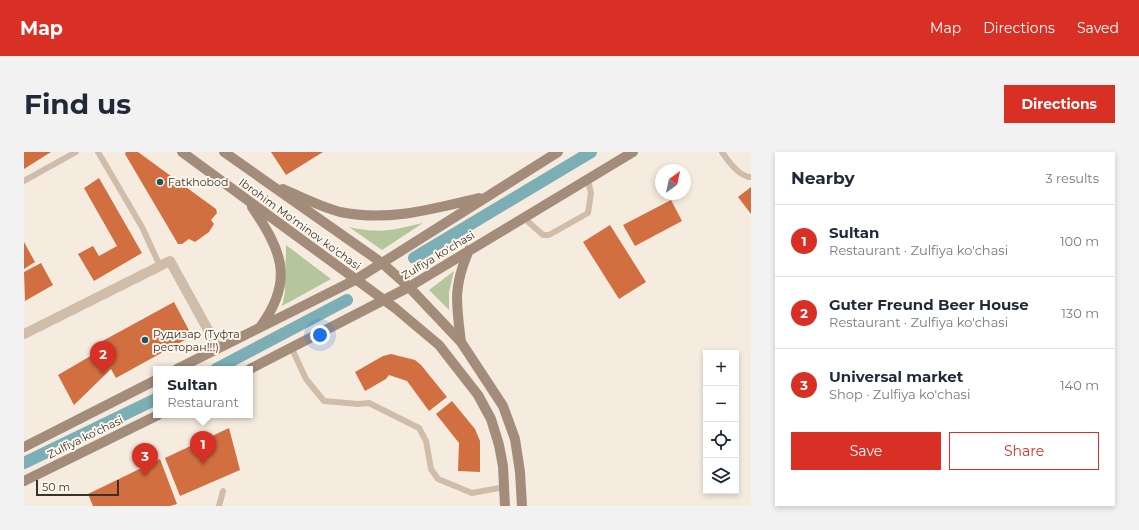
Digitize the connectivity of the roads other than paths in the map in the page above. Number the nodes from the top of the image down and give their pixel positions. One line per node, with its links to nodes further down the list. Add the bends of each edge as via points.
1 (76, 152): 10 (lane)
2 (98, 152): 17 (lane, via 142,227)
3 (182, 152): 13 (main road, Ibrohim Mo'minov ko'chasi)
4 (224, 152): 11 (main road, Ibrohim Mo'minov ko'chasi)
5 (633, 152): 9 (main road, Zulfiya ko'chasi)
6 (722, 152): 8 (lane, via 738,171)
7 (553, 154): 12 (main road, Zulfiya ko'chasi)
8 (751, 177)
9 (588, 180): 14 (main road, Zulfiya ko'chasi); 14 (lane, via 591,193 588,213 549,235 543,235)
10 (24, 181)
11 (268, 184): 12 (main road, via 340,212 378,216 412,214); 16 (main road, Ibrohim Mo'minov ko'chasi)
12 (486, 196): 16 (main road, Zulfiya ko'chasi)
13 (247, 200): 18 (main road, Ibrohim Mo'minov ko'chasi); 21 (main road, via 271,235 281,263 280,284 273,310)
14 (524, 218): 15 (main road, Zulfiya ko'chasi)
15 (469, 250): 19 (main road, Zulfiya ko'chasi); 23 (main road, via 457,281 456,307)
16 (382, 263): 18 (main road, Zulfiya ko'chasi); 19 (main road, Ibrohim Mo'minov ko'chasi)
17 (160, 266): 22 (street); 24 (street, via 170,261)
18 (355, 280): 20 (main road, Ibrohim Mo'minov ko'chasi); 21 (main road, Zulfiya ko'chasi)
19 (409, 287): 20 (main road, Zulfiya ko'chasi); 23 (main road, Ibrohim Mo'minov ko'chasi)
20 (385, 301): 25 (main road, Zulfiya ko'chasi); 32 (main road, Ibrohim Mo'minov ko'chasi, via 439,345 478,395 495,432)
21 (261, 328): 24 (main road, Zulfiya ko'chasi)
22 (25, 330)
23 (461, 342): 36 (main road, Ibrohim Mo'minov ko'chasi, via 503,406 515,439)
24 (218, 348): 26 (main road, Zulfiya ko'chasi)
25 (292, 348): 27 (main road, Zulfiya ko'chasi); 32 (lane, via 306,379 324,401 369,403 419,428 426,441 431,469 438,479 472,493)
26 (183, 366)
27 (253, 368)
28 (153, 382): 30 (main road, Zulfiya ko'chasi)
29 (153, 417): 31 (main road, Zulfiya ko'chasi)
30 (24, 447)
31 (24, 481)
32 (505, 488): 35 (main road, Ibrohim Mo'minov ko'chasi)
33 (223, 491): 34 (lane)
34 (219, 506)
35 (505, 506)
36 (522, 506)

